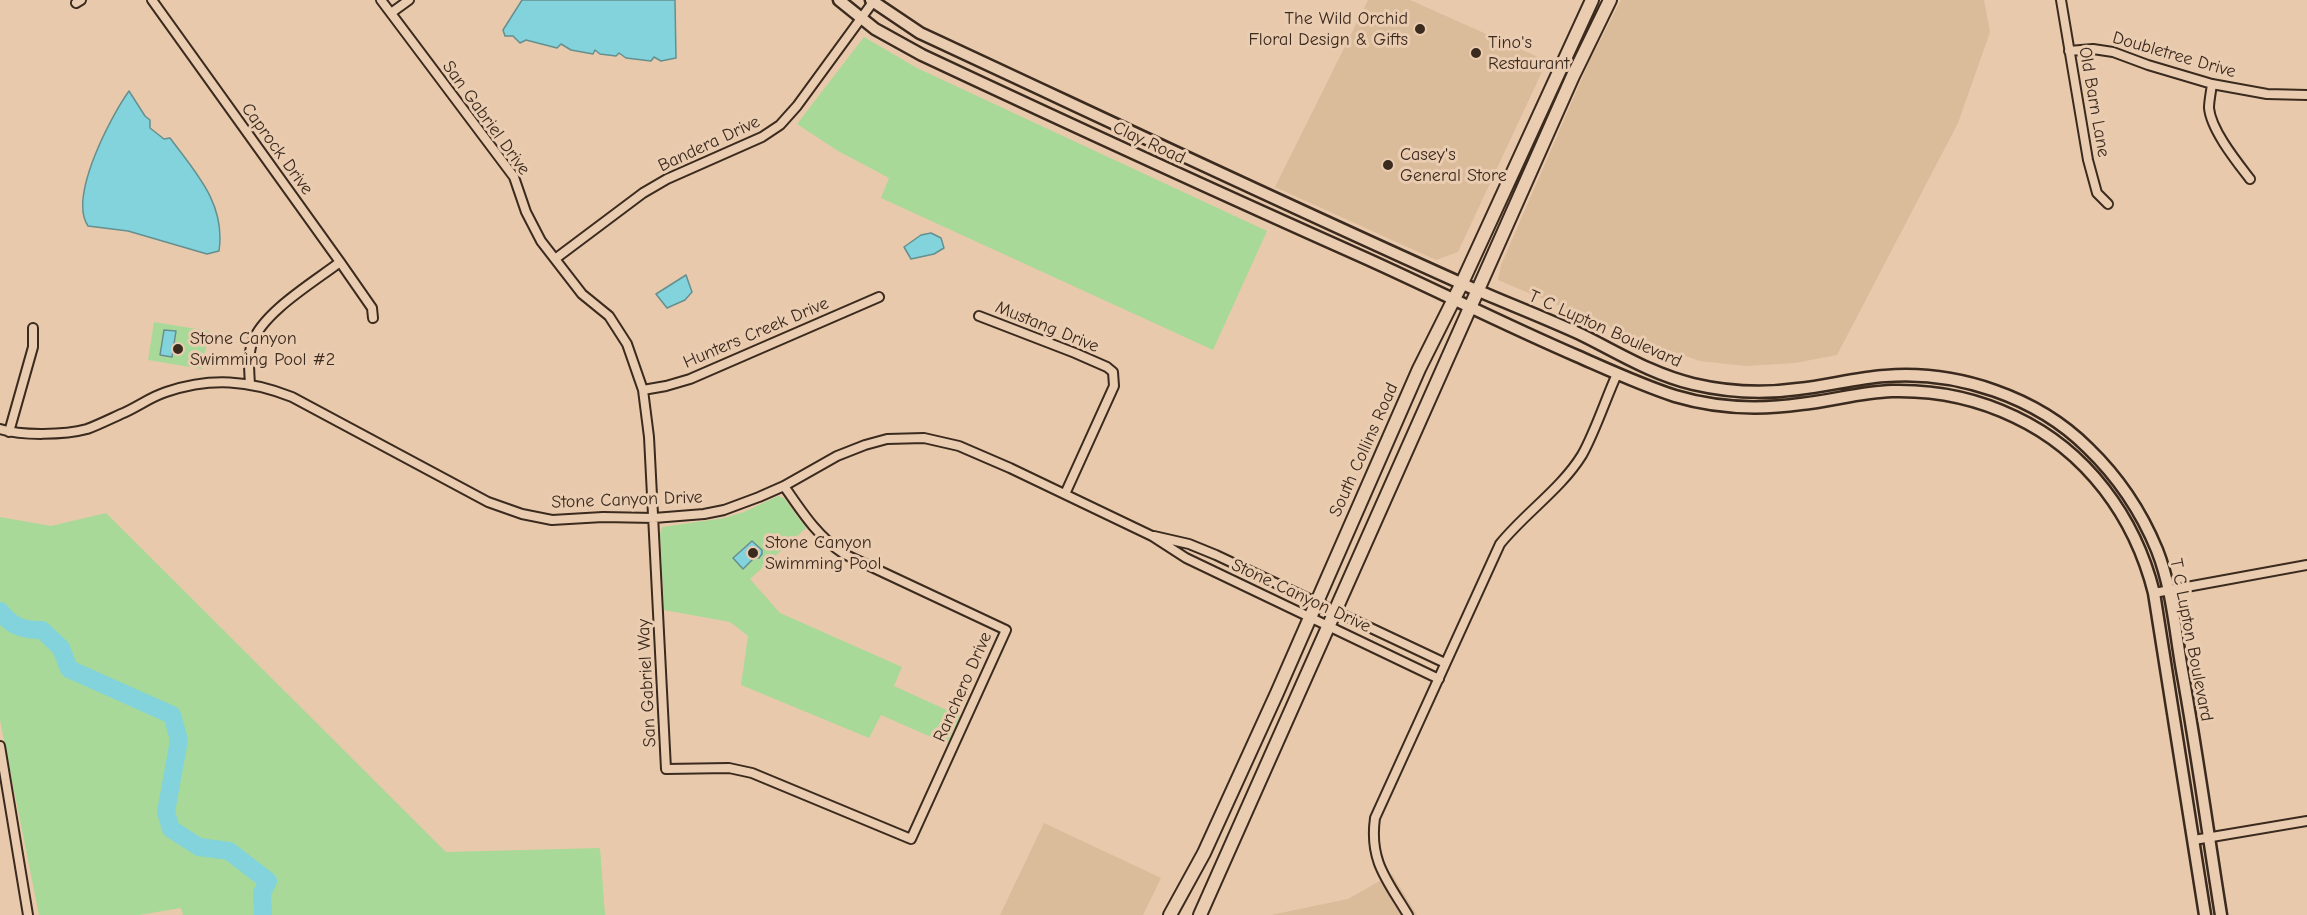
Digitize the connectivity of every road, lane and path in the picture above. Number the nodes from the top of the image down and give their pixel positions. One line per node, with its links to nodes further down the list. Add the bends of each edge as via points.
1 (152, 0): 21 (street, Caprock Drive)
2 (381, 0): 9 (street, San Gabriel Drive)
3 (409, 0): 9 (street)
4 (839, 0): 10 (street, Clay Road)
5 (1592, 0): 12 (main road, South Collins Road)
6 (1610, 0): 13 (main road)
7 (2061, 0): 11 (street, Old Barn Lane)
8 (872, 1): 10 (street, Bandera Drive); 22 (street, Clay Road, via 920,33)
9 (391, 13): 20 (street, San Gabriel Drive, via 514,177 526,212)
10 (862, 18): 20 (street, Bandera Drive, via 780,125 643,193); 25 (street, Clay Road, via 922,55)
11 (2069, 51): 14 (street, Doubletree Drive, via 2113,52); 19 (street, Old Barn Lane, via 2094,182 2097,193)
12 (1561, 71): 13 (main road); 15 (main road, South Collins Road)
13 (1573, 76): 16 (main road)
14 (2212, 84): 17 (street, Doubletree Drive, via 2267,94); 18 (street, via 2209,109 2232,155)
15 (1554, 85): 16 (main road); 22 (main road, South Collins Road)
16 (1567, 91): 23 (main road)
17 (2307, 95)
18 (2250, 179)
19 (2108, 204)
20 (555, 259): 34 (street, San Gabriel Drive, via 582,294 609,316 627,344)
21 (340, 262): 28 (street, Caprock Drive, via 372,308); 32 (street, via 258,330 249,360)
22 (1462, 283): 23 (street, T C Lupton Boulevard); 25 (main road, South Collins Road)
23 (1478, 290): 26 (main road); 30 (street, T C Lupton Boulevard)
24 (879, 297): 34 (street, Hunters Creek Drive, via 690,378)
25 (1453, 300): 26 (street, T C Lupton Boulevard); 49 (main road, South Collins Road)
26 (1470, 308): 31 (street, T C Lupton Boulevard); 50 (main road)
27 (979, 316): 41 (street, Mustang Drive, via 1075,352 1113,372 1114,386)
28 (373, 318)
29 (33, 328): 39 (street, via 33,347)
30 (1624, 357): 31 (street); 33 (street, T C Lupton Boulevard, via 1676,379 1725,390 1772,392)
31 (1617, 374): 35 (street, T C Lupton Boulevard, via 1674,396 1709,404 1769,407); 53 (street, via 1582,455 1500,544)
32 (250, 384): 39 (street, Stone Canyon Drive, via 199,384 165,392 86,429); 42 (street, Stone Canyon Drive, via 292,397 488,502 522,514 552,520)
33 (1825, 385): 35 (street); 36 (street, T C Lupton Boulevard, via 1881,376 1931,376 1987,388)
34 (643, 390): 42 (street, San Gabriel Drive)
35 (1828, 400): 37 (street, T C Lupton Boulevard, via 1880,392 1933,393 1985,404)
36 (2041, 413): 37 (street); 47 (street, T C Lupton Boulevard, via 2080,440 2121,486 2155,546)
37 (2033, 426): 48 (street, T C Lupton Boulevard, via 2073,456 2115,503 2138,544)
38 (0, 429): 39 (street, Stone Canyon Drive)
39 (9, 432)
40 (784, 486): 41 (street, Stone Canyon Drive, via 865,445 914,437 959,446); 42 (street, Stone Canyon Drive, via 724,510); 58 (street, Ranchero Drive, via 812,527 844,554 1005,630)
41 (1065, 494): 43 (street, Stone Canyon Drive)
42 (654, 518): 58 (street, San Gabriel Way, via 666,769 729,768 752,773)
43 (1152, 536): 45 (street, Stone Canyon Drive, via 1189,544); 46 (street, Stone Canyon Drive)
44 (2307, 565): 47 (street)
45 (1240, 566): 46 (street); 49 (street, Stone Canyon Drive)
46 (1233, 581): 51 (street, Stone Canyon Drive)
47 (2169, 591): 48 (street); 57 (street, T C Lupton Boulevard)
48 (2154, 594): 59 (street, T C Lupton Boulevard)
49 (1317, 601): 50 (street, Stone Canyon Drive); 51 (main road, South Collins Road)
50 (1336, 610): 52 (main road); 53 (street, Stone Canyon Drive)
51 (1311, 617): 52 (street, Stone Canyon Drive); 60 (main road, South Collins Road)
52 (1329, 626): 54 (street, Stone Canyon Drive); 61 (main road)
53 (1445, 663): 54 (street)
54 (1439, 679): 65 (street, via 1375,818 1372,839 1378,864)
55 (0, 746): 62 (street)
56 (2307, 821): 57 (street)
57 (2209, 837): 59 (street); 67 (street, T C Lupton Boulevard)
58 (910, 839)
59 (2194, 840): 66 (street, T C Lupton Boulevard)
60 (1204, 853): 61 (main road); 63 (main road, South Collins Road)
61 (1223, 863): 64 (main road)
62 (28, 915)
63 (1170, 915)
64 (1200, 915)
65 (1408, 915)
66 (2205, 915)
67 (2221, 915)

